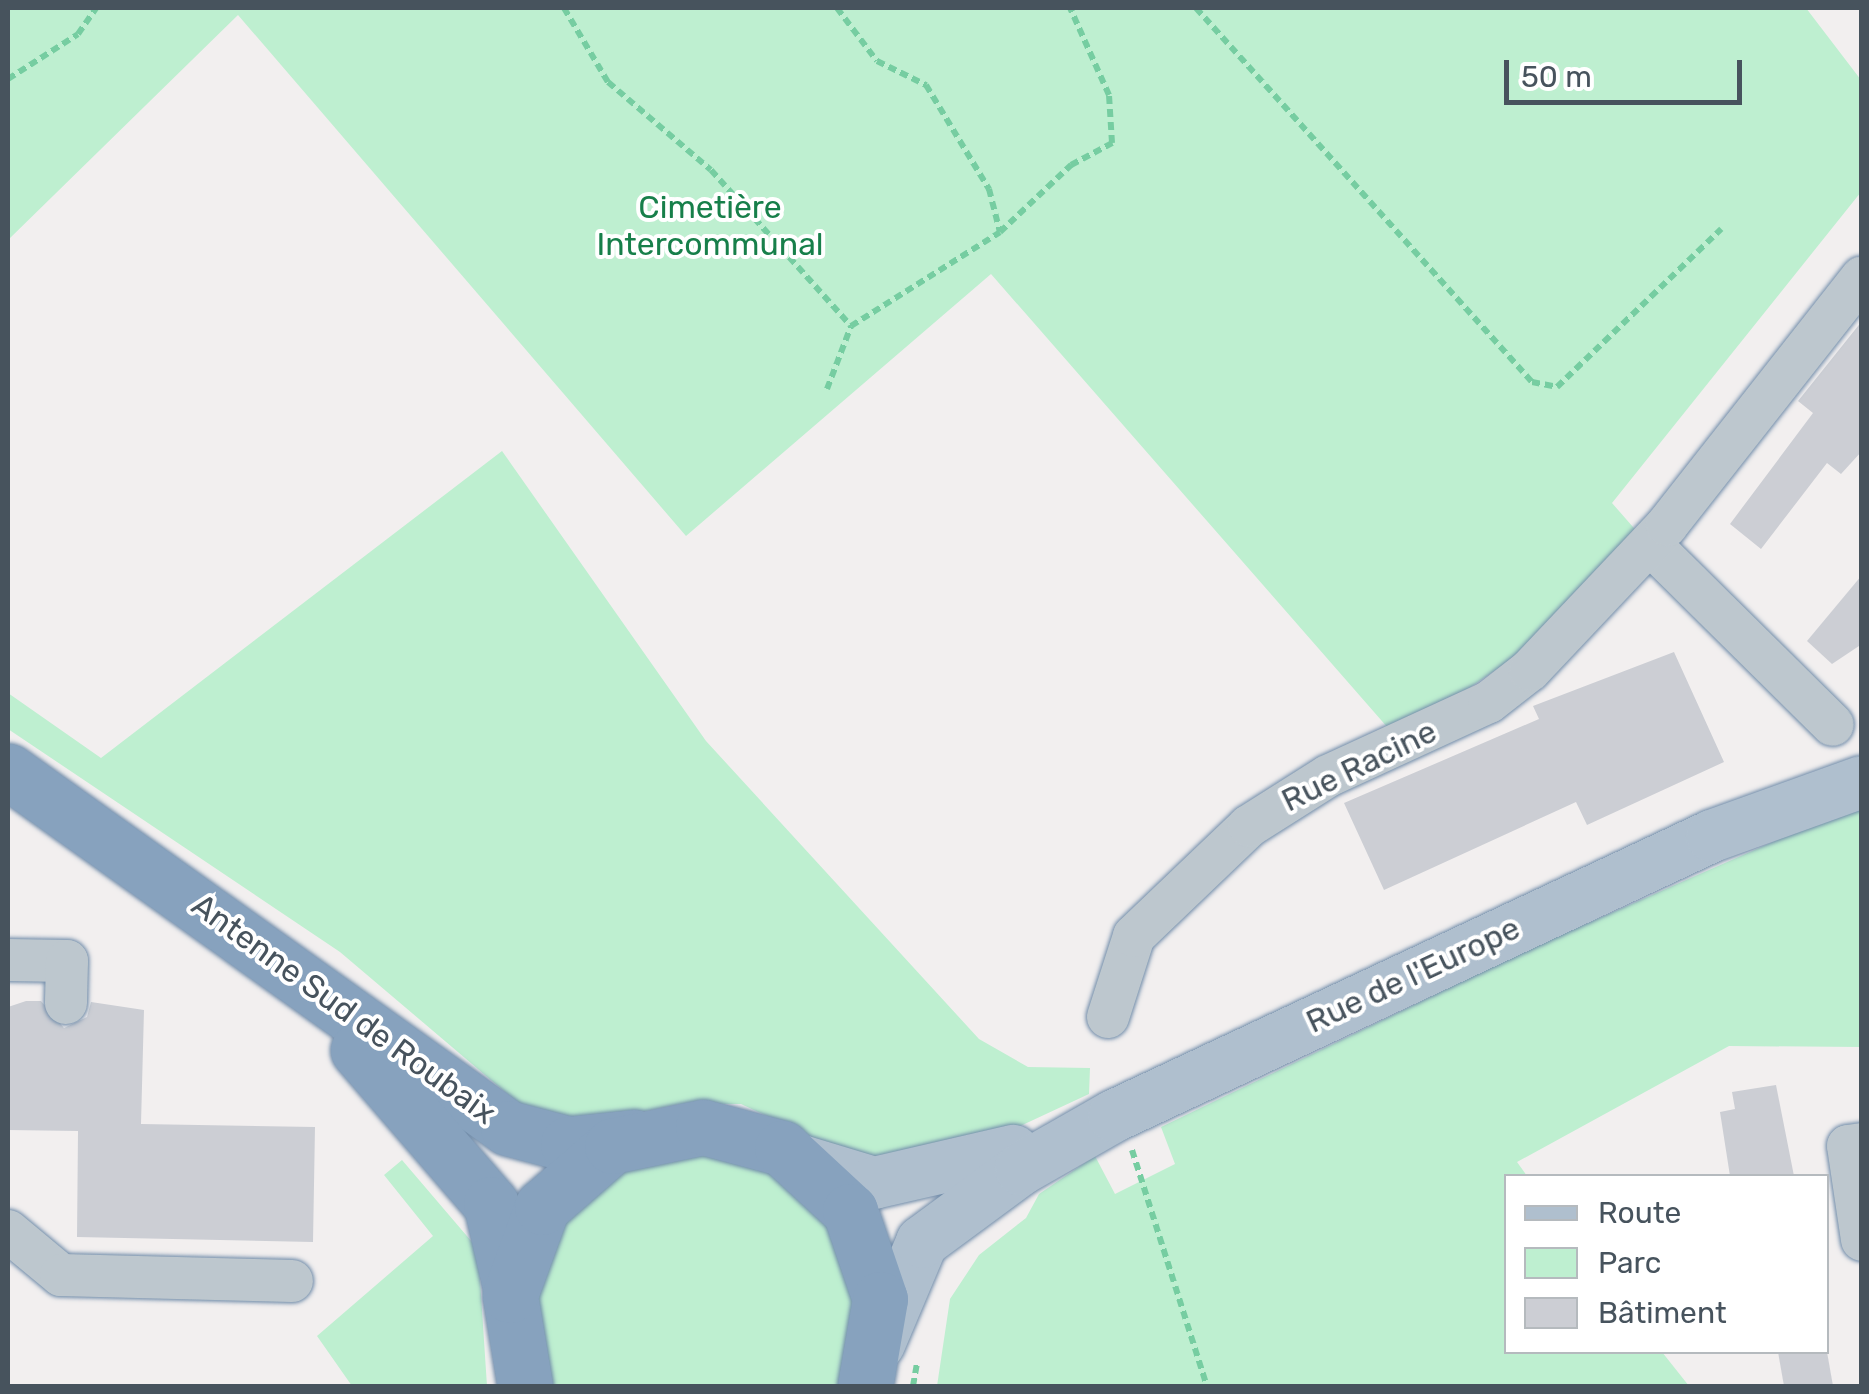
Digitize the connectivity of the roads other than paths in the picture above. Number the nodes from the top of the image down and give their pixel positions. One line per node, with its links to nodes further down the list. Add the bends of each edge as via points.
1 (1862, 277): 2 (street, Rue Racine)
2 (1650, 544): 3 (street); 10 (street, Rue Racine, via 1489,702 1314,783 1249,826 1134,936)
3 (1847, 740): 6 (main road, Rue de l'Europe)
4 (8, 771): 7 (highway, Antenne Sud de Roubaix)
5 (1862, 782): 6 (main road, Rue de l'Europe)
6 (1712, 836): 11 (main road, Rue de l'Europe)
7 (172, 886): 12 (highway, Antenne Sud de Roubaix, via 508,1128 568,1144); 18 (highway, Antenne Sud de Roubaix, via 358,1050 447,1143 500,1224)
8 (8, 960): 9 (street, via 67,961)
9 (66, 1003)
10 (1108, 1017)
11 (1114, 1116): 14 (main road, Rue de l'Europe, via 912,1180 855,1181); 19 (main road, Rue de l'Europe, via 940,1223 910,1259)
12 (634, 1137): 14 (highway, Antenne Sud de Roubaix, via 715,1128); 18 (highway, via 583,1165 542,1207)
13 (1862, 1144): 16 (street, via 1848,1146)
14 (801, 1160): 19 (highway, via 836,1192 866,1242 880,1299)
15 (8, 1231): 17 (street, via 60,1275)
16 (1862, 1240)
17 (292, 1281)
18 (510, 1295): 20 (highway, Antenne Sud de Roubaix)
19 (872, 1372)
20 (518, 1380)

